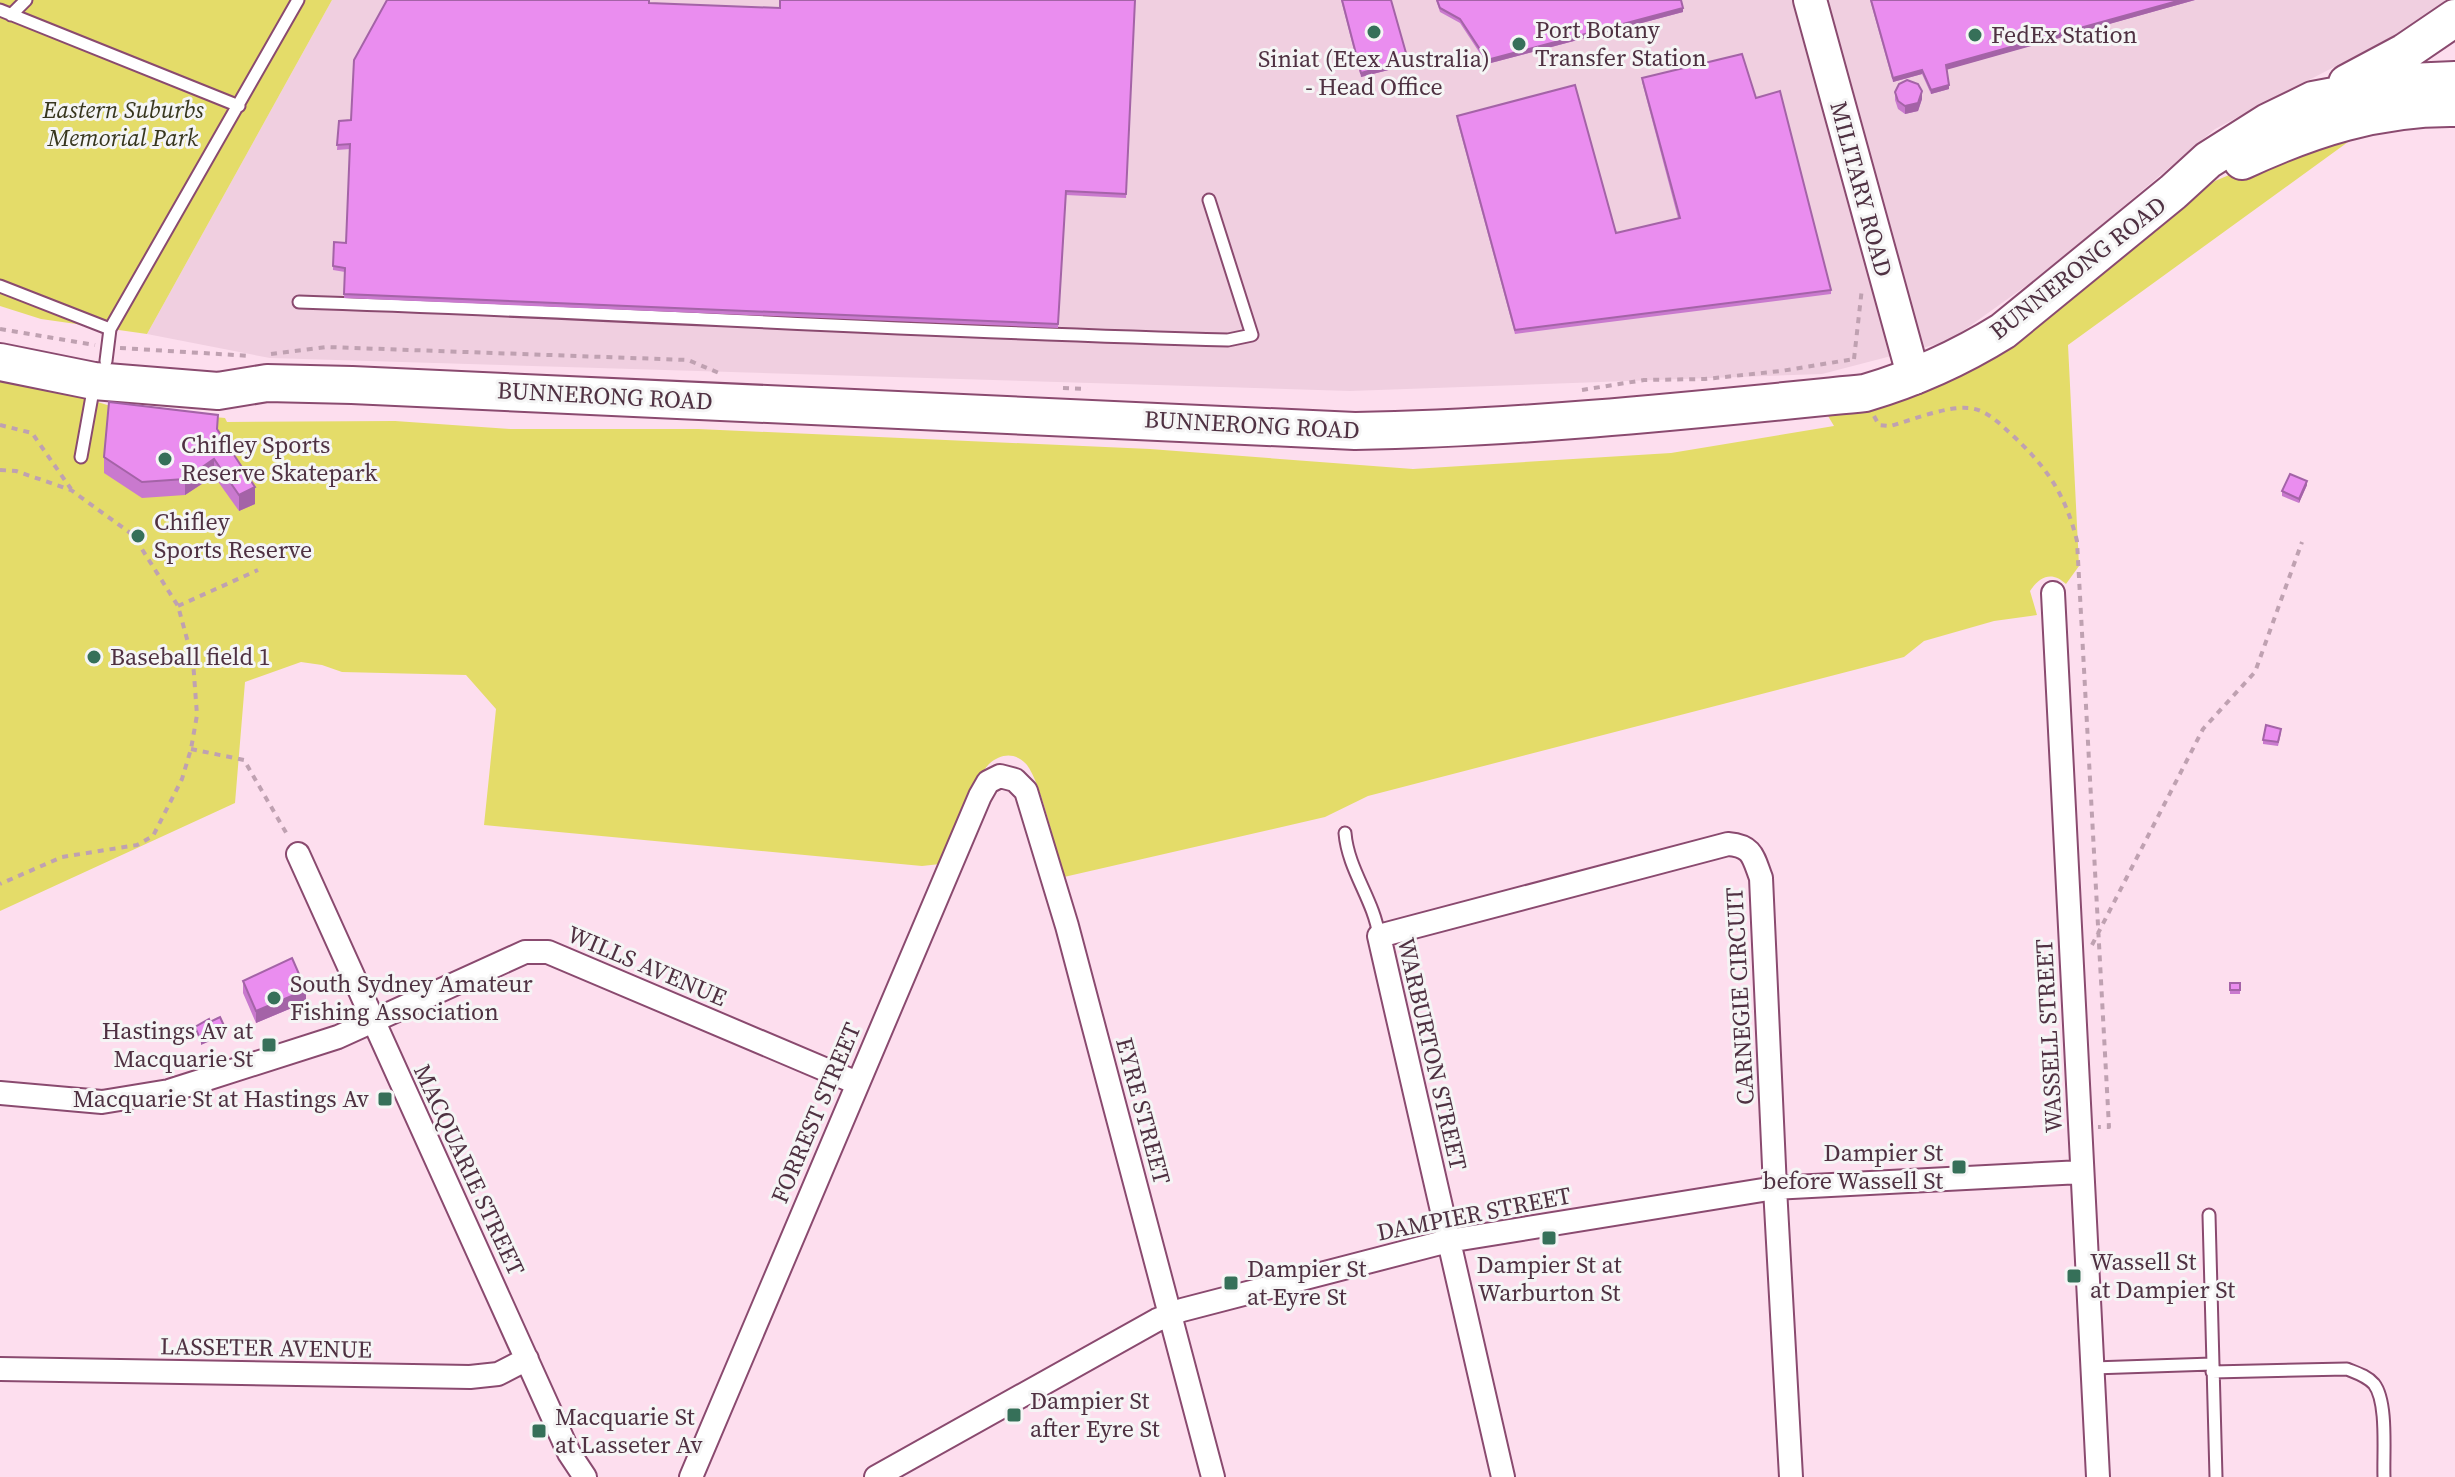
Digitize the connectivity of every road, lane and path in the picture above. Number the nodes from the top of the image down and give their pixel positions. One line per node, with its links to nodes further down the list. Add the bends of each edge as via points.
1 (26, 0): 4 (lane)
2 (298, 0): 8 (lane)
3 (1810, 0): 20 (street, MILITARY ROAD)
4 (6, 12): 8 (lane)
5 (2455, 18): 7 (main road, via 2405,52)
6 (2455, 80): 7 (main road, BUNNERONG ROAD, via 2409,82)
7 (2313, 100): 10 (main road, BUNNERONG ROAD, via 2233,142)
8 (239, 106): 16 (lane)
9 (2455, 108): 10 (main road, BUNNERONG ROAD, via 2367,115 2323,127)
10 (2173, 192): 20 (main road, BUNNERONG ROAD, via 2003,331)
11 (1209, 200): 13 (lane, via 1252,335 1228,340 1049,335)
12 (0, 286): 16 (lane)
13 (299, 302)
14 (0, 329): 16 (path)
15 (0, 342): 16 (main road, BUNNERONG ROAD)
16 (103, 360): 17 (main road, BUNNERONG ROAD); 18 (path); 18 (main road, BUNNERONG ROAD, via 219,370); 26 (lane)
17 (0, 362)
18 (262, 364): 19 (path, via 327,347 688,360); 24 (main road, BUNNERONG ROAD, via 1355,431 1521,424)
19 (733, 374)
20 (1914, 378): 24 (main road, BUNNERONG ROAD)
21 (1048, 387): 22 (path)
22 (1095, 390)
23 (1580, 390): 24 (path, via 1854,359)
24 (1865, 393): 38 (path, via 1879,425 1963,407 1986,413 2032,452 2069,510 2077,541)
25 (1, 426): 28 (path, via 32,433)
26 (81, 457)
27 (0, 470): 28 (path)
28 (72, 491): 32 (path, via 133,535)
29 (2302, 542): 38 (path, via 2255,672 2203,729)
30 (258, 570): 32 (path)
31 (2053, 593): 40 (street, WASSELL STREET)
32 (178, 606): 33 (path, via 193,661 197,715)
33 (191, 749): 36 (path, via 244,760); 37 (path, via 173,800 147,842 62,857)
34 (1000, 776): 42 (street, FORREST STREET, via 988,782 980,796); 49 (street, EYRE STREET, via 1015,780 1026,791)
35 (1345, 833): 39 (lane, WARBURTON STREET, via 1346,851)
36 (298, 854): 41 (street, MACQUARIE STREET)
37 (0, 884)
38 (2100, 932): 40 (path); 44 (path, via 2109,1127)
39 (1379, 936): 46 (street, CARNEGIE CIRCUIT, via 1728,844 1742,845 1753,855 1761,878); 48 (street, WARBURTON STREET)
40 (2073, 977): 44 (street, WASSELL STREET)
41 (372, 1021): 42 (street, WILLS AVENUE, via 525,952 548,952); 43 (street, WILLS AVENUE, via 338,1037 156,1094 102,1102); 50 (street, MACQUARIE STREET)
42 (857, 1083): 55 (street, FORREST STREET)
43 (0, 1093)
44 (2080, 1128): 45 (street, WASSELL STREET)
45 (2082, 1172): 46 (street, DAMPIER STREET); 51 (street, WASSELL STREET)
46 (1775, 1188): 48 (street, DAMPIER STREET); 59 (street, CARNEGIE CIRCUIT)
47 (2209, 1215): 52 (lane)
48 (1448, 1241): 49 (street, DAMPIER STREET); 58 (street, WARBURTON STREET)
49 (1171, 1315): 56 (street, DAMPIER STREET); 57 (street, EYRE STREET)
50 (527, 1359): 53 (street, LASSETER AVENUE, via 498,1374 470,1377); 54 (street, MACQUARIE STREET)
51 (2093, 1368): 52 (lane); 60 (street, WASSELL STREET)
52 (2212, 1368): 61 (lane); 62 (lane, via 2347,1369 2366,1376 2382,1405)
53 (0, 1369)
54 (585, 1477)
55 (691, 1477)
56 (876, 1477)
57 (1213, 1477)
58 (1503, 1477)
59 (1791, 1477)
60 (2098, 1477)
61 (2216, 1477)
62 (2384, 1477)

